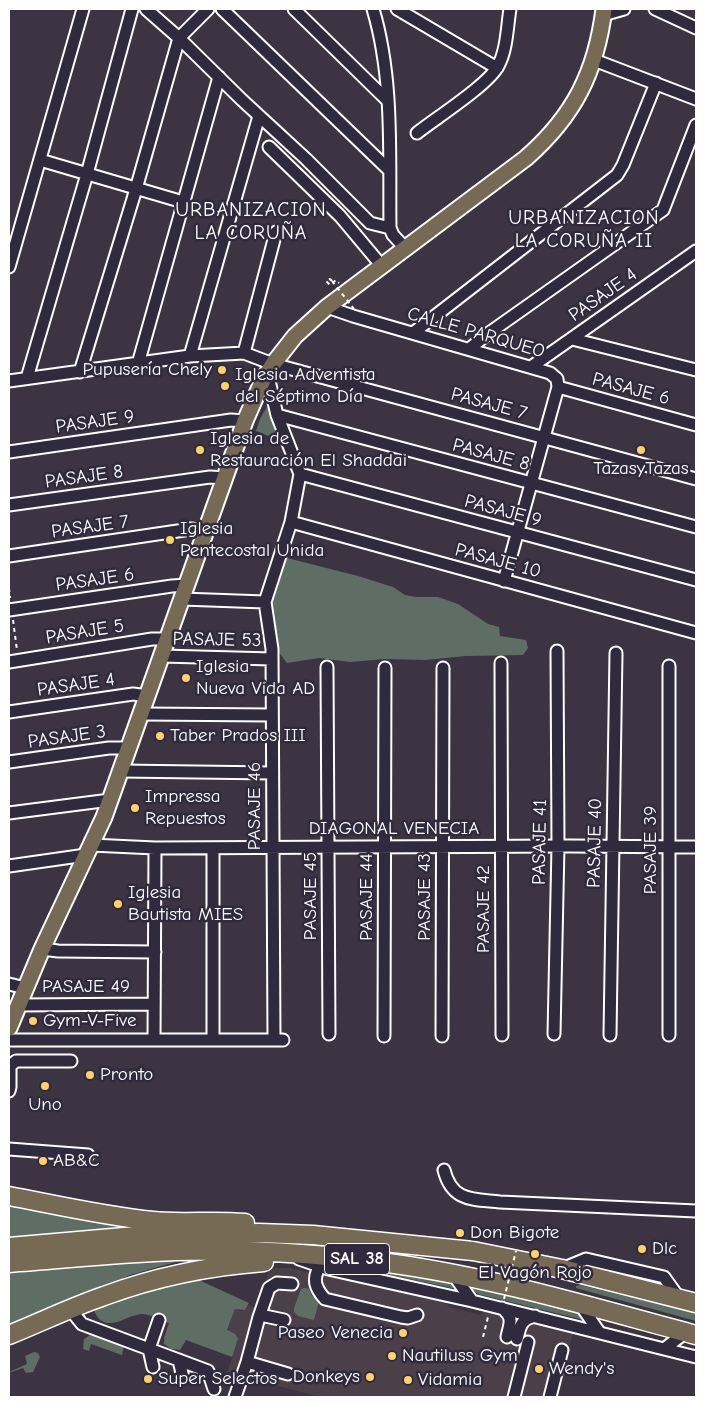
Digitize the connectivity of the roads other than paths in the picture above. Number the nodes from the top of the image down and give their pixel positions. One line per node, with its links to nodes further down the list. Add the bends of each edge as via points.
1 (84, 9): 25 (street)
2 (132, 9): 27 (street)
3 (146, 9): 14 (street)
4 (208, 9): 14 (street)
5 (222, 9): 26 (street)
6 (294, 9): 20 (street)
7 (373, 9): 20 (street, via 380,32)
8 (397, 9): 16 (street)
9 (510, 9): 16 (street)
10 (624, 9): 12 (street)
11 (655, 9): 13 (street)
12 (604, 12): 15 (main road)
13 (696, 28)
14 (179, 38): 17 (street); 28 (street)
15 (594, 60): 18 (street); 32 (main road, via 576,101 540,146)
16 (498, 68): 23 (street)
17 (219, 77): 21 (street); 29 (street)
18 (656, 83): 19 (street); 37 (street, via 617,175)
19 (696, 99)
20 (388, 101): 26 (street)
21 (258, 116): 30 (street, via 370,223); 41 (street)
22 (696, 125): 39 (street, via 663,210)
23 (416, 132)
24 (268, 148): 34 (street, via 340,216)
25 (40, 160): 27 (street); 35 (street)
26 (389, 170): 30 (street)
27 (88, 174): 28 (street); 47 (street)
28 (136, 190): 29 (street); 46 (street)
29 (183, 202): 42 (street)
30 (390, 228): 32 (street)
31 (276, 232): 40 (street)
32 (405, 248): 34 (main road)
33 (696, 251): 38 (street, PASAJE 4)
34 (381, 265): 36 (main road)
35 (9, 268)
36 (327, 307): 37 (street, CALLE PARQUEO); 44 (main road, via 295,336)
37 (413, 333): 39 (street, CALLE PARQUEO)
38 (572, 338): 43 (street, PASAJE 4); 45 (street)
39 (469, 349): 43 (street, CALLE PARQUEO)
40 (244, 352): 41 (street); 44 (street, PASAJE 7)
41 (190, 356): 42 (street)
42 (138, 364): 46 (street)
43 (531, 367): 49 (street, CALLE PARQUEO, via 550,373 557,379)
44 (270, 368): 50 (street); 51 (main road); 53 (street, PASAJE 7)
45 (696, 370)
46 (80, 372): 47 (street)
47 (26, 378): 48 (street)
48 (9, 380)
49 (558, 387): 52 (street, PASAJE 6); 53 (street)
50 (277, 415): 55 (street); 58 (street, PASAJE 8)
51 (245, 421): 54 (street, PASAJE 9, via 230,420); 56 (main road)
52 (696, 425)
53 (543, 436): 57 (street, PASAJE 7); 58 (street)
54 (9, 452)
55 (300, 474): 60 (street, PASAJE 46); 63 (street, PASAJE 9)
56 (224, 478): 59 (street, PASAJE 8, via 210,477); 62 (main road)
57 (696, 479)
58 (531, 484): 61 (street, PASAJE 8); 63 (street)
59 (9, 505)
60 (291, 522): 66 (street, PASAJE 10); 68 (street, PASAJE 46)
61 (696, 527)
62 (206, 531): 64 (street, PASAJE 7, via 191,530); 67 (main road)
63 (517, 533): 65 (street, PASAJE 9); 66 (street)
64 (9, 556)
65 (696, 580)
66 (504, 581): 70 (street, PASAJE 10)
67 (185, 592): 68 (street, PASAJE 6); 69 (street, PASAJE 6, via 172,586); 71 (main road)
68 (265, 602): 75 (street, PASAJE 46)
69 (10, 610)
70 (696, 633)
71 (167, 639): 74 (main road); 76 (street, PASAJE 5)
72 (557, 651): 94 (street, PASAJE 41)
73 (616, 653): 95 (street, PASAJE 40)
74 (162, 656): 75 (street, PASAJE 53); 82 (main road)
75 (272, 658): 85 (street, PASAJE 46)
76 (14, 661)
77 (501, 663): 93 (street, PASAJE 42)
78 (327, 666): 97 (street, PASAJE 45)
79 (668, 666): 99 (street, PASAJE 39)
80 (385, 668): 98 (street, PASAJE 44)
81 (443, 668): 92 (street, PASAJE 43)
82 (148, 696): 83 (street, PASAJE 4, via 133,694); 84 (main road)
83 (9, 712)
84 (142, 714): 85 (street); 86 (main road)
85 (272, 716): 89 (street, PASAJE 46)
86 (130, 748): 87 (street, PASAJE 3); 88 (main road)
87 (9, 762)
88 (122, 771): 89 (street); 90 (main road)
89 (272, 773): 96 (street, PASAJE 46)
90 (110, 800): 91 (street); 103 (main road)
91 (9, 813)
92 (443, 846): 93 (street, DIAGONAL VENECIA); 98 (street, DIAGONAL VENECIA); 118 (street, PASAJE 43)
93 (501, 846): 94 (street, DIAGONAL VENECIA); 115 (street, PASAJE 42)
94 (558, 846): 95 (street, DIAGONAL VENECIA); 113 (street, PASAJE 41)
95 (613, 846): 99 (street, DIAGONAL VENECIA); 114 (street, PASAJE 40)
96 (273, 847): 97 (street, DIAGONAL VENECIA); 101 (street, DIAGONAL VENECIA); 121 (street, PASAJE 46, via 278,1040)
97 (328, 847): 98 (street, DIAGONAL VENECIA); 112 (street, PASAJE 45)
98 (384, 847): 117 (street, PASAJE 44)
99 (669, 847): 102 (street, DIAGONAL VENECIA); 116 (street, PASAJE 39)
100 (155, 848): 101 (street, DIAGONAL VENECIA); 103 (street, DIAGONAL VENECIA); 106 (street)
101 (213, 848): 121 (street)
102 (696, 848)
103 (89, 850): 104 (street, DIAGONAL VENECIA); 105 (main road)
104 (9, 866)
105 (42, 949): 106 (street); 108 (main road)
106 (155, 952): 110 (street)
107 (9, 984): 108 (street)
108 (25, 988): 109 (main road)
109 (19, 1004): 110 (street, PASAJE 49); 111 (main road)
110 (154, 1004): 120 (street)
111 (9, 1028)
112 (329, 1034)
113 (554, 1034)
114 (610, 1034)
115 (502, 1035)
116 (669, 1035)
117 (384, 1036)
118 (442, 1036)
119 (9, 1040): 120 (street)
120 (154, 1040): 121 (street)
121 (213, 1040)
122 (70, 1061): 123 (street, via 16,1061 10,1066)
123 (9, 1091)
124 (9, 1149): 125 (street)
125 (88, 1155)
126 (444, 1170): 128 (street, via 452,1189 470,1199)
127 (9, 1196): 130 (highway, via 154,1221 219,1220 334,1228 433,1239)
128 (696, 1211)
129 (9, 1247): 130 (highway, SAL 38, via 147,1235 259,1233)
130 (473, 1250): 139 (highway, SAL 38)
131 (299, 1259): 132 (highway); 134 (street); 141 (highway, via 177,1274 105,1295)
132 (348, 1259): 133 (highway, SAL 38, via 298,1254 172,1251); 135 (highway, SAL 38)
133 (9, 1263)
134 (320, 1266): 137 (street); 143 (street, via 315,1277 316,1287 329,1301 408,1318)
135 (453, 1274): 137 (street); 140 (highway, SAL 38)
136 (292, 1284): 142 (street, via 273,1284)
137 (472, 1300): 138 (street)
138 (503, 1303): 144 (street); 150 (street)
139 (696, 1303)
140 (580, 1304): 147 (street); 148 (highway, SAL 38)
141 (70, 1310): 149 (highway); 151 (street, via 82,1324)
142 (260, 1315): 146 (street); 156 (street)
143 (416, 1315)
144 (535, 1316): 147 (street); 150 (street, via 521,1322)
145 (159, 1320): 151 (street)
146 (284, 1320)
147 (599, 1332): 152 (street)
148 (693, 1333): 152 (street)
149 (9, 1335)
150 (517, 1339): 162 (street)
151 (149, 1349): 155 (street); 157 (street)
152 (664, 1349): 154 (street)
153 (562, 1350): 163 (street)
154 (696, 1357)
155 (179, 1360): 159 (street); 160 (street, via 208,1371)
156 (247, 1362): 158 (street); 161 (street)
157 (153, 1367)
158 (288, 1374)
159 (182, 1378)
160 (214, 1390)
161 (235, 1397)
162 (514, 1397)
163 (550, 1397)

